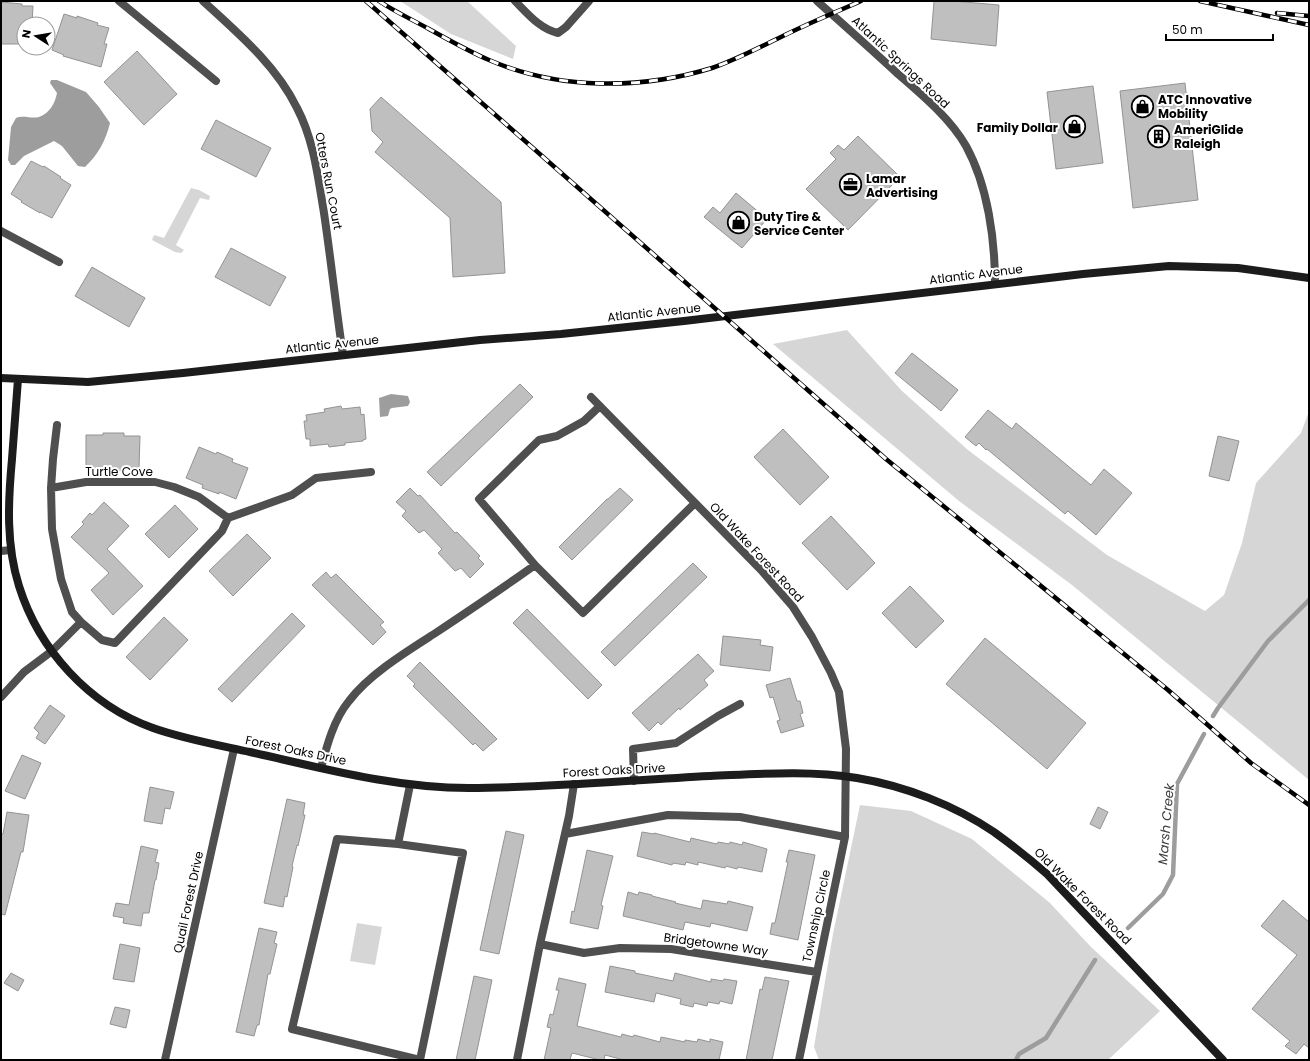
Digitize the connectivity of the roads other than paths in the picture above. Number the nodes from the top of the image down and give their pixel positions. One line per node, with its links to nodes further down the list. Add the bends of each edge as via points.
1 (119, 1): 6 (street)
2 (203, 1): 11 (street, Otters Run Court, via 257,52 279,78 306,126 318,175)
3 (515, 1): 4 (street, via 536,22 549,31 558,33)
4 (589, 1)
5 (817, 1): 10 (street, Atlantic Springs Road, via 927,99 966,146 976,167 985,199 994,252)
6 (216, 81)
7 (1, 232): 8 (street)
8 (59, 262)
9 (1309, 278): 10 (street, Atlantic Avenue, via 1238,268 1169,266)
10 (995, 284): 11 (street, Atlantic Avenue, via 684,321)
11 (343, 355): 13 (street, Atlantic Avenue, via 88,382)
12 (1, 378): 13 (street, Atlantic Avenue)
13 (18, 379): 21 (street, Forest Oaks Drive, via 10,486)
14 (591, 397): 15 (street, Old Wake Forest Road)
15 (600, 406): 19 (street, Old Wake Forest Road); 23 (street, via 584,421 557,436 539,440 480,499)
16 (57, 425): 18 (street)
17 (371, 472): 20 (street, via 316,478 292,495)
18 (51, 488): 20 (street, Turtle Cove, via 86,482 155,482 199,497); 24 (street, via 52,529 61,579 72,612)
19 (695, 503): 23 (street, via 583,613); 30 (street, Old Wake Forest Road, via 761,570 793,607 812,637 839,692 846,749)
20 (228, 518): 24 (street, via 222,532 115,643 102,640)
21 (11, 550): 22 (street); 25 (street, Forest Oaks Drive, via 19,587 27,608)
22 (1, 551)
23 (535, 566): 29 (street, via 401,656 361,687 348,702 330,735)
24 (82, 622): 25 (street)
25 (52, 651): 26 (street, via 24,672); 28 (street, Forest Oaks Drive, via 91,692 122,714 155,729)
26 (1, 697)
27 (740, 704): 31 (street, via 676,743 633,749)
28 (234, 749): 29 (street, Forest Oaks Drive); 39 (street, Quail Forest Drive)
29 (320, 768): 33 (street, Forest Oaks Drive)
30 (845, 776): 31 (street, Forest Oaks Drive, via 782,773); 35 (street, Township Circle); 42 (street, Old Wake Forest Road, via 892,786 954,809 1018,849 1047,874)
31 (634, 781): 32 (street, Forest Oaks Drive)
32 (574, 784): 33 (street, Forest Oaks Drive, via 468,788); 34 (street)
33 (410, 785): 36 (street)
34 (565, 834): 35 (street, via 668,815 740,817); 37 (street)
35 (845, 837): 38 (street, Township Circle)
36 (398, 844): 36 (street, via 337,839 292,1029 420,1060 463,853)
37 (540, 944): 38 (street, Bridgetowne Way, via 584,953 620,948 671,949); 40 (street)
38 (817, 972): 41 (street, Township Circle)
39 (165, 1060)
40 (516, 1060)
41 (798, 1060)
42 (1223, 1060)

